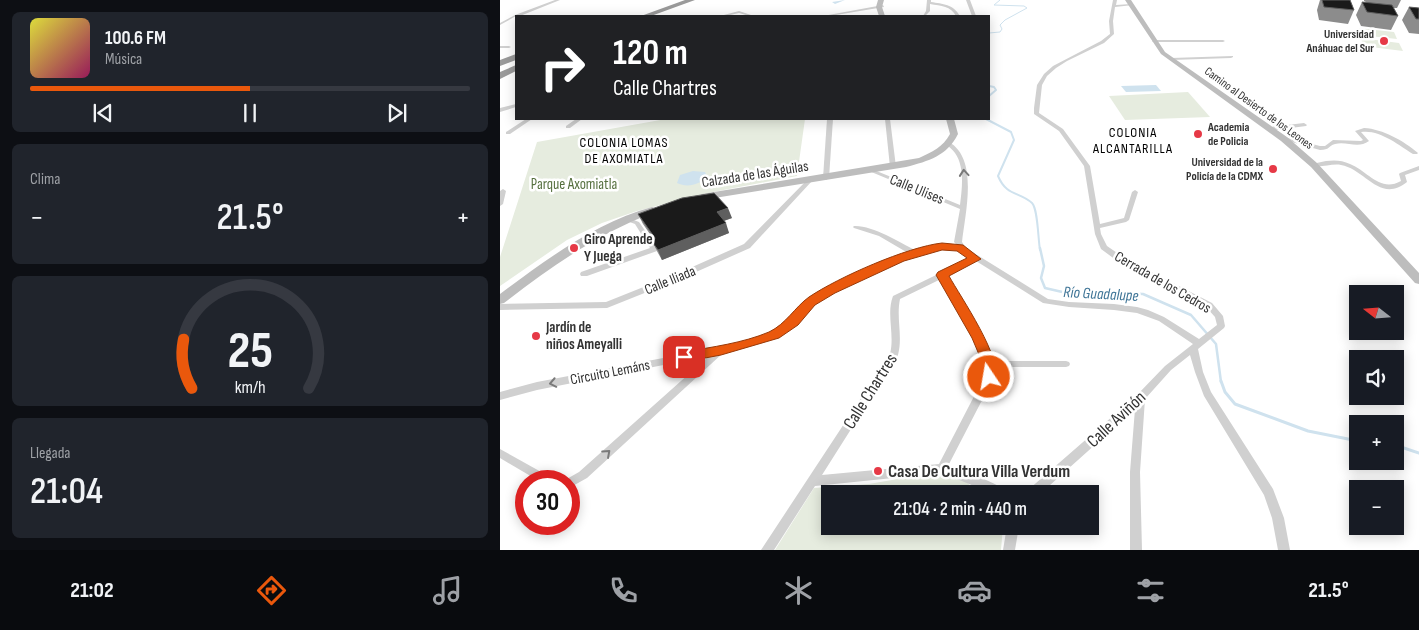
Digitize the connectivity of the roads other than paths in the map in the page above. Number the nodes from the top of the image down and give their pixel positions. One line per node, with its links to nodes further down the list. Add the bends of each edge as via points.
1 (558, 0): 11 (street)
2 (684, 0): 12 (highway)
3 (692, 0): 13 (highway)
4 (968, 0): 19 (street)
5 (1114, 0): 9 (street, Cerrada de los Cedros)
6 (929, 1): 17 (street); 18 (street, via 951,7)
7 (882, 3): 16 (street)
8 (1130, 3): 9 (street); 22 (main road, Camino al Desierto de los Leones)
9 (1114, 6): 60 (street, Cerrada de los Cedros, via 1112,34 1096,47 1058,63 1044,76 1037,91 1038,114 1061,130 1087,166)
10 (756, 12): 15 (street)
11 (522, 15)
12 (640, 15)
13 (648, 15)
14 (725, 15): 15 (street)
15 (747, 15)
16 (829, 15)
17 (926, 15)
18 (958, 15)
19 (974, 15)
20 (515, 18): 21 (street)
21 (500, 24)
22 (1154, 41): 23 (street); 28 (main road, Camino al Desierto de los Leones)
23 (1223, 41)
24 (500, 47): 25 (street)
25 (509, 47)
26 (515, 57): 29 (highway)
27 (1231, 59): 28 (street)
28 (1174, 62): 41 (main road, Camino al Desierto de los Leones)
29 (500, 63)
30 (515, 68): 31 (highway)
31 (500, 76)
32 (515, 105): 33 (street)
33 (500, 110)
34 (528, 120): 42 (street)
35 (578, 120): 40 (street)
36 (830, 120): 50 (street)
37 (886, 120): 47 (street)
38 (950, 120): 44 (main road, via 954,134)
39 (1304, 125): 41 (street)
40 (568, 127)
41 (1269, 129): 43 (main road, Camino al Desierto de los Leones)
42 (508, 133)
43 (1284, 139): 45 (street, via 1326,148 1333,142 1362,143 1366,141 1358,131 1365,129 1382,134); 46 (main road, Camino al Desierto de los Leones)
44 (948, 144): 47 (main road, Calzada de las Águilas, via 922,160); 57 (street, one-way to 44, via 964,167 956,148)
45 (1415, 153)
46 (1314, 165): 48 (street, via 1329,162 1346,164 1374,182 1392,187 1404,182 1402,174); 66 (main road, Camino al Desierto de los Leones)
47 (893, 167): 49 (main road, Calzada de las Águilas)
48 (1419, 168)
49 (872, 171): 50 (main road, Calzada de las Águilas); 57 (street, Calle Ulises)
50 (826, 178): 51 (main road, Calzada de las Águilas)
51 (810, 180): 54 (main road, Calzada de las Águilas); 68 (street, Calle Iliada, via 747,246 684,274 607,305)
52 (503, 191): 55 (street)
53 (1135, 192): 60 (street, via 1127,219)
54 (692, 199)
55 (500, 204)
56 (665, 206): 58 (main road)
57 (962, 208): 61 (street)
58 (626, 219): 64 (street, via 637,223 654,249); 67 (main road, via 574,247)
59 (856, 227): 62 (street, via 881,235)
60 (1097, 227): 69 (street, Cerrada de los Cedros, via 1104,247 1115,256 1209,305 1221,320 1221,326)
61 (960, 248): 62 (street, Circuito Lemáns, via 938,246); 63 (street)
62 (914, 253): 70 (street, Circuito Lemáns, via 818,297 774,335)
63 (975, 259): 65 (street, Calle Chartres); 69 (street, via 1046,301 1138,310 1166,321)
64 (584, 274)
65 (942, 275): 71 (street); 79 (street, Calle Chartres, via 896,298 897,347 894,355)
66 (1419, 280)
67 (500, 300)
68 (500, 307)
69 (1197, 344): 74 (street, Calle Aviñón, via 1168,368); 86 (street, via 1198,372 1207,393 1269,493)
70 (721, 350): 73 (street, Circuito Lemáns, one-way to 73); 78 (street, Circuito Lemáns, one-way to 70)
71 (989, 364): 72 (street); 76 (street, via 984,391)
72 (1066, 364)
73 (500, 396)
74 (1140, 398): 81 (street, Calle Aviñón); 85 (street, via 1135,472)
75 (500, 453): 77 (street)
76 (942, 468): 79 (street); 80 (street)
77 (529, 470)
78 (580, 476)
79 (812, 481): 83 (street, Calle Chartres)
80 (986, 485)
81 (1042, 485)
82 (1012, 535): 84 (street)
83 (767, 550)
84 (1010, 550)
85 (1136, 550)
86 (1284, 550)

